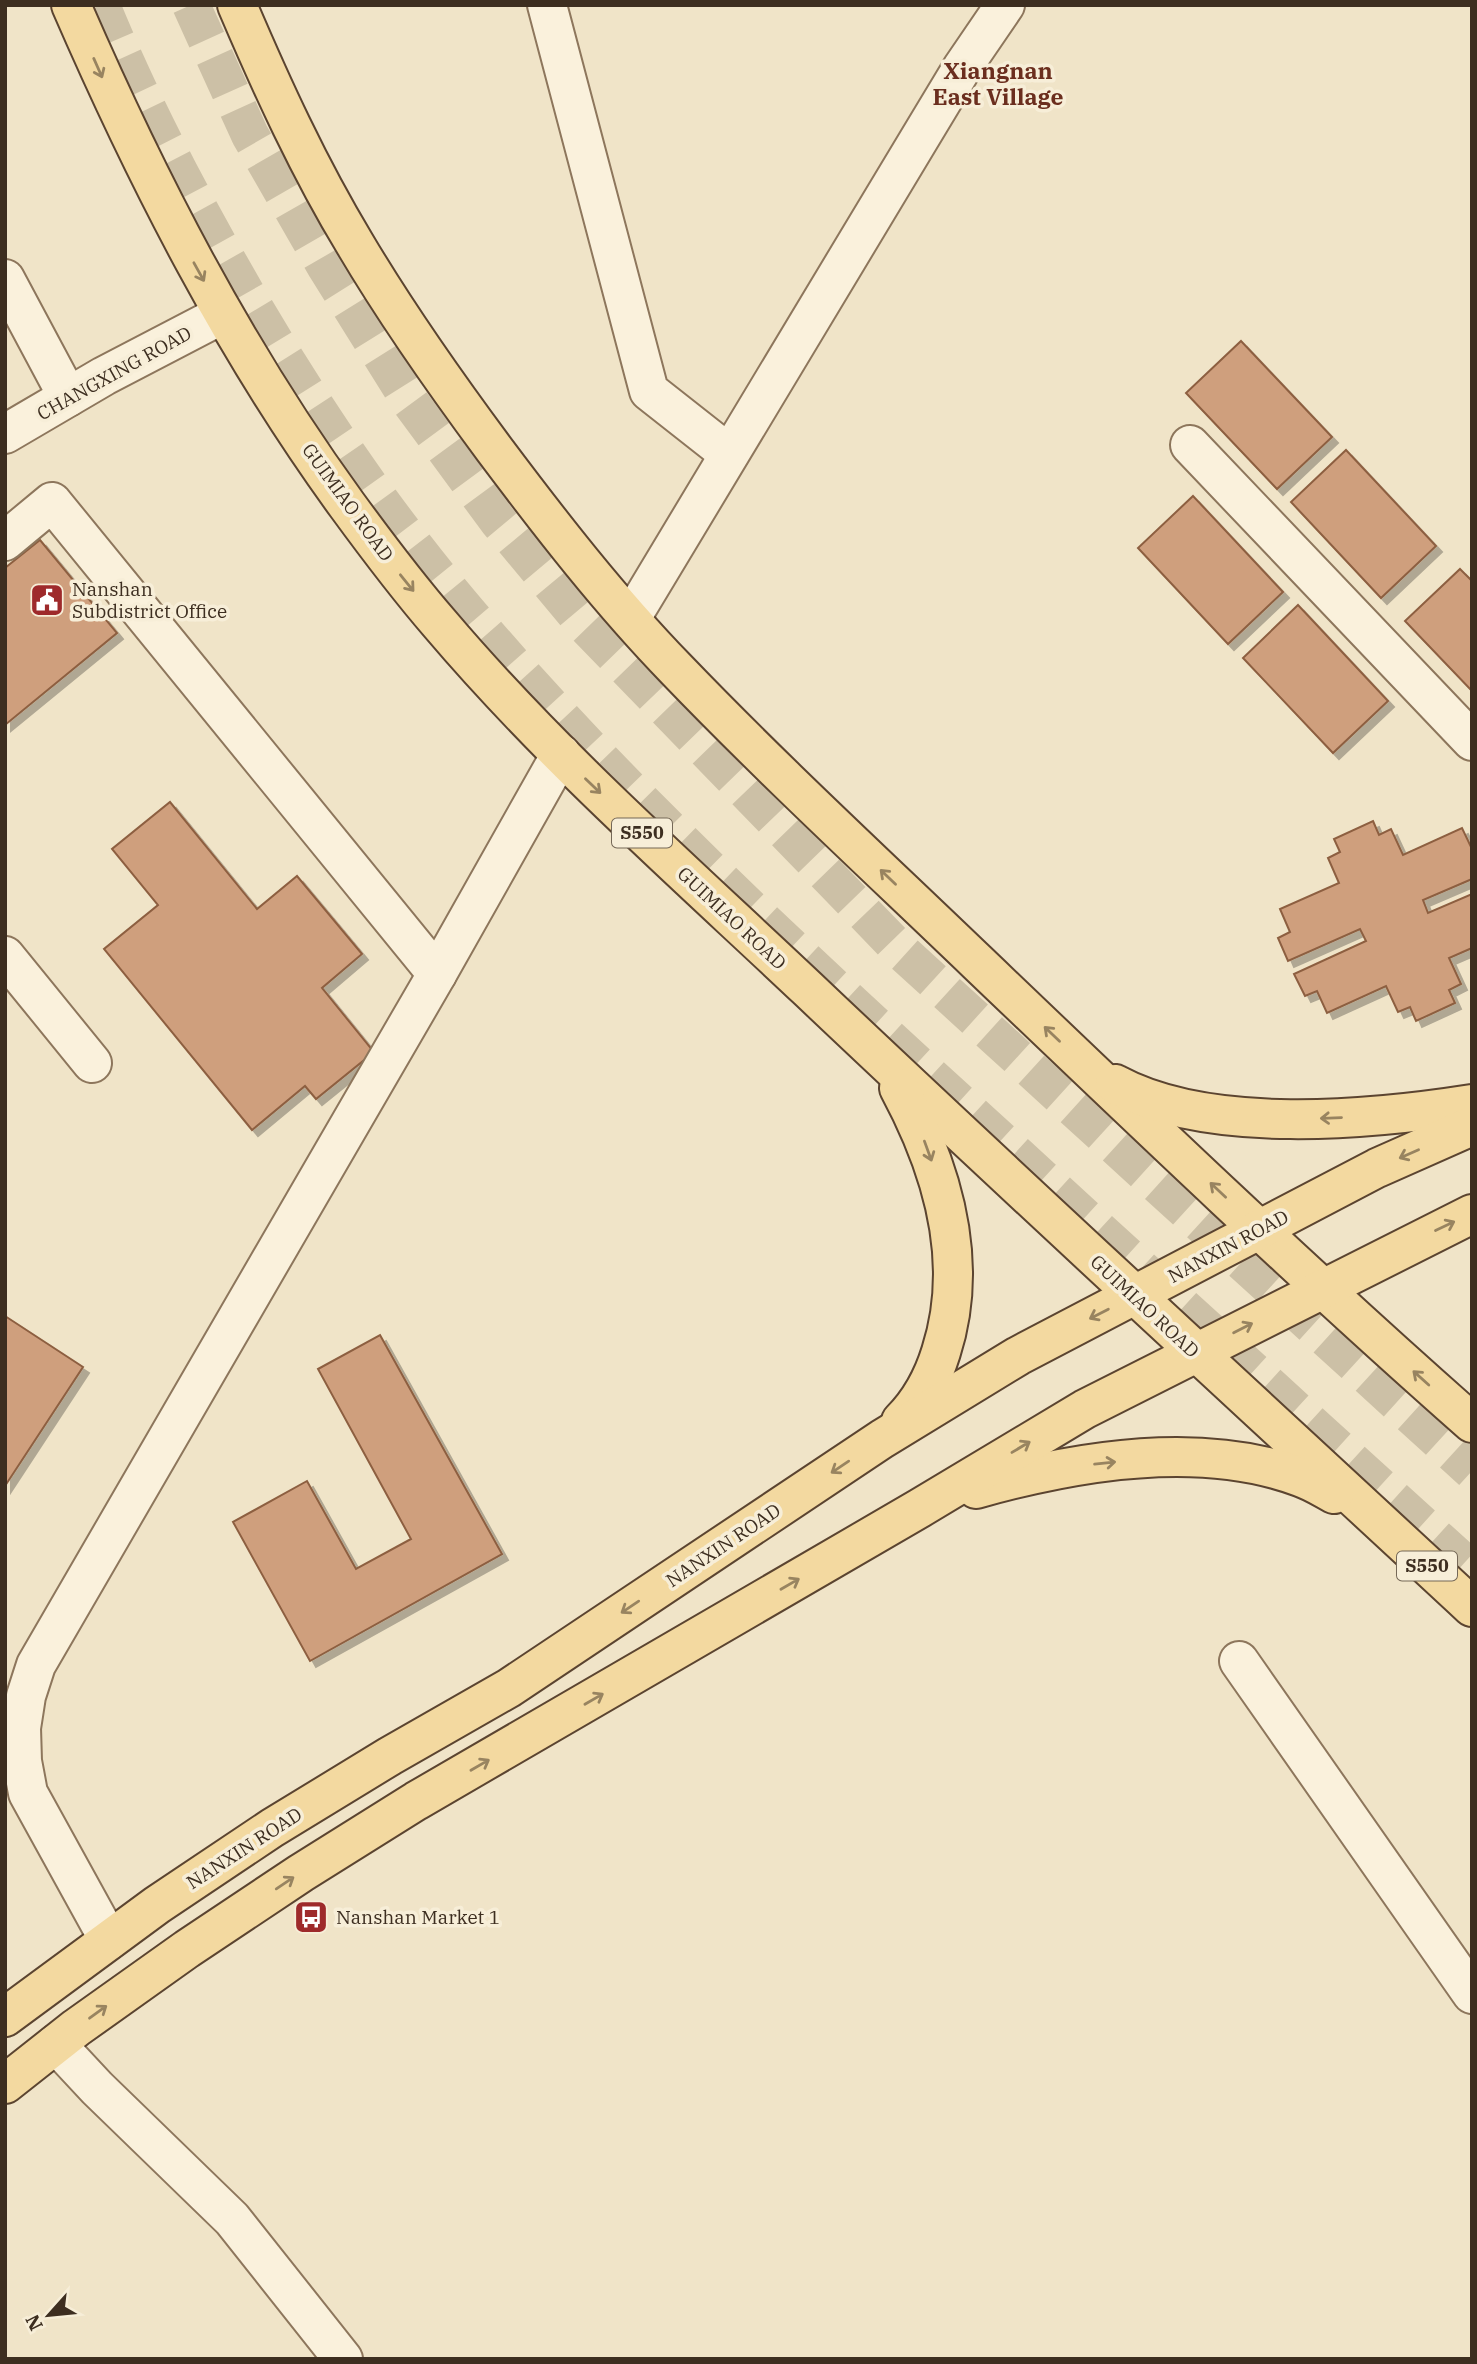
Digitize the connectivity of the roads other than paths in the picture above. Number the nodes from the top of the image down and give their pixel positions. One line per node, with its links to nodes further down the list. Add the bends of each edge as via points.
1 (71, 5): 6 (main road, GUIMIAO ROAD / S550, one-way to 6, via 135,149)
2 (237, 5): 12 (main road, via 310,164 407,327 541,512)
3 (547, 5): 10 (street, via 649,391)
4 (1005, 5): 10 (street, via 956,78)
5 (5, 279): 7 (street)
6 (223, 314): 7 (street, CHANGXING ROAD); 14 (main road, GUIMIAO ROAD / S550, one-way to 14, via 338,492 397,570 440,624)
7 (68, 397): 8 (street, CHANGXING ROAD)
8 (5, 434)
9 (1190, 445): 13 (street)
10 (729, 454): 12 (street)
11 (5, 541): 16 (street, via 52,502)
12 (631, 618): 19 (main road, one-way to 12, via 771,764)
13 (1472, 741)
14 (561, 754): 16 (street); 17 (main road, GUIMIAO ROAD / S550, one-way to 17)
15 (5, 956): 18 (street)
16 (436, 974): 33 (street, via 36,1665 21,1728 28,1793)
17 (871, 1049): 25 (main road, GUIMIAO ROAD / S550); 28 (main road, one-way to 28, via 898,1085 925,1140 945,1203 953,1270 948,1331 938,1363 924,1394)
18 (92, 1063)
19 (1091, 1072): 20 (main road, one-way to 19, via 1348,1117 1238,1115 1157,1101); 23 (main road, one-way to 19)
20 (1472, 1104)
21 (1472, 1126): 23 (main road, NANXIN ROAD, one-way to 23, via 1377,1168)
22 (1472, 1214): 24 (main road, one-way to 22)
23 (1259, 1230): 24 (main road); 25 (main road, NANXIN ROAD)
24 (1322, 1288): 26 (main road, one-way to 24); 27 (main road, one-way to 24)
25 (1135, 1295): 26 (main road, GUIMIAO ROAD / S550); 28 (main road, NANXIN ROAD, one-way to 28, via 1018,1356)
26 (1196, 1352): 29 (main road, one-way to 26, via 1085,1409); 30 (main road, GUIMIAO ROAD / S550)
27 (1472, 1423)
28 (882, 1439): 33 (main road, NANXIN ROAD, one-way to 33, via 509,1688 272,1828)
29 (920, 1508): 30 (main road, one-way to 30, via 1032,1474 1170,1458 1260,1465 1301,1477); 36 (main road, one-way to 29, via 187,1949 404,1808)
30 (1383, 1525): 31 (main road, GUIMIAO ROAD / S550)
31 (1472, 1607)
32 (1239, 1661): 34 (street)
33 (109, 1940): 35 (main road, NANXIN ROAD)
34 (1472, 1994)
35 (5, 2017)
36 (56, 2044): 37 (main road); 38 (street, via 232,2219)
37 (5, 2084)
38 (343, 2359)

